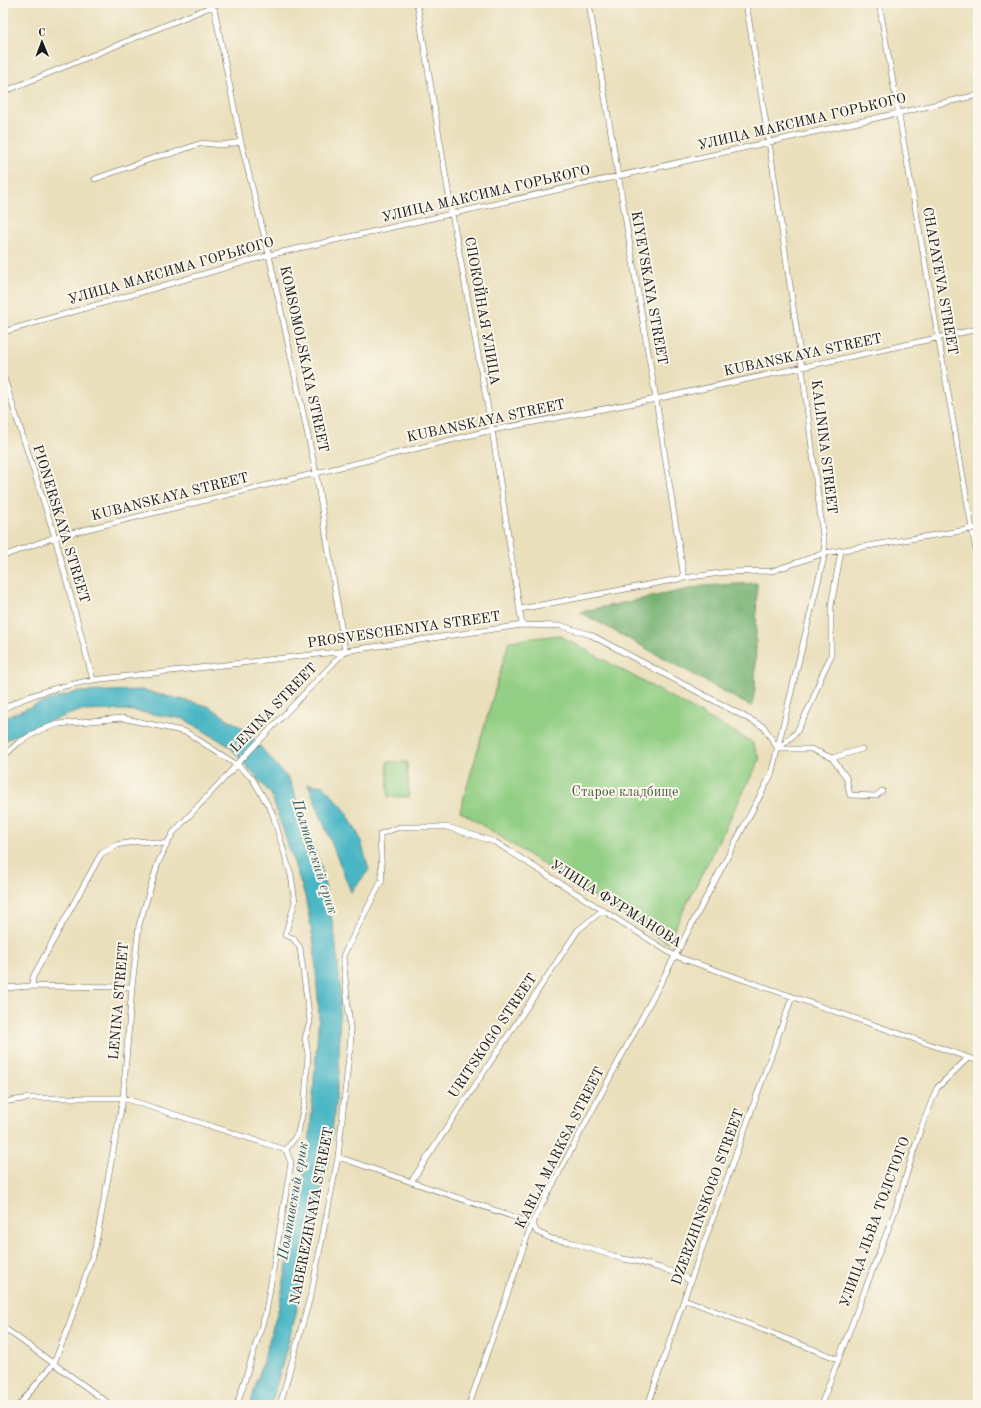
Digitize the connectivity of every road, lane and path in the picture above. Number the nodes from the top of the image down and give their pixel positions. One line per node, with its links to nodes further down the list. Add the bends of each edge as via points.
1 (220, 3): 6 (street)
2 (417, 3): 14 (street, СПОКОЙНАЯ УЛИЦА)
3 (589, 3): 12 (street, KIYEVSKAYA STREET)
4 (746, 3): 11 (street, KALININA STREET)
5 (879, 3): 9 (street, CHAPAYEVA STREET)
6 (213, 4): 7 (street); 10 (street, KOMSOMOLSKAYA STREET)
7 (3, 92)
8 (978, 95): 9 (street, УЛИЦА МАКСИМА ГОРЬКОГО)
9 (898, 113): 11 (street, УЛИЦА МАКСИМА ГОРЬКОГО); 18 (street, CHAPAYEVA STREET)
10 (241, 142): 13 (street, via 222,145 202,143); 15 (street, KOMSOMOLSKAYA STREET)
11 (769, 142): 12 (street, УЛИЦА МАКСИМА ГОРЬКОГО); 19 (street, KALININA STREET)
12 (618, 177): 14 (street, УЛИЦА МАКСИМА ГОРЬКОГО); 21 (street, KIYEVSKAYA STREET)
13 (95, 178)
14 (452, 214): 15 (street, УЛИЦА МАКСИМА ГОРЬКОГО); 22 (street, СПОКОЙНАЯ УЛИЦА)
15 (269, 255): 17 (street, УЛИЦА МАКСИМА ГОРЬКОГО); 23 (street, KOMSOMOLSKAYA STREET)
16 (978, 330): 18 (street, KUBANSKAYA STREET)
17 (3, 332)
18 (938, 338): 19 (street, KUBANSKAYA STREET); 25 (street, CHAPAYEVA STREET)
19 (802, 367): 21 (street, KUBANSKAYA STREET); 28 (street, KALININA STREET)
20 (3, 375): 26 (street, PIONERSKAYA STREET)
21 (656, 399): 22 (street, KUBANSKAYA STREET); 31 (street, KIYEVSKAYA STREET)
22 (492, 430): 23 (street, KUBANSKAYA STREET); 32 (street, СПОКОЙНАЯ УЛИЦА)
23 (316, 473): 26 (street, KUBANSKAYA STREET); 34 (street, KOMSOMOLSKAYA STREET)
24 (978, 528): 25 (street, PROSVESCHENIYA STREET)
25 (972, 529): 27 (street, PROSVESCHENIYA STREET); 30 (street, CHAPAYEVA STREET)
26 (55, 537): 29 (street, KUBANSKAYA STREET); 35 (street, PIONERSKAYA STREET)
27 (841, 551): 28 (street, PROSVESCHENIYA STREET); 37 (street, via 831,606 831,656 812,704 796,733)
28 (825, 554): 31 (street, PROSVESCHENIYA STREET, via 772,570); 37 (street, KALININA STREET)
29 (3, 556)
30 (978, 562)
31 (684, 578): 32 (street, PROSVESCHENIYA STREET)
32 (520, 609): 33 (street, СПОКОЙНАЯ УЛИЦА)
33 (522, 625): 34 (street, PROSVESCHENIYA STREET); 37 (street, PROSVESCHENIYA STREET, via 562,626 591,635 764,728)
34 (345, 652): 35 (street, PROSVESCHENIYA STREET); 41 (street, LENINA STREET)
35 (93, 680): 36 (street, PROSVESCHENIYA STREET, via 54,688)
36 (3, 709)
37 (778, 749): 40 (street, via 811,750); 46 (street, KARLA MARKSA STREET, via 771,775)
38 (862, 749): 40 (street)
39 (3, 757): 41 (street, NABEREZHNAYA STREET, via 40,730 59,724 122,718 186,732)
40 (832, 758): 42 (street, via 846,777 850,795 876,796)
41 (237, 765): 43 (street, LENINA STREET, via 174,833); 55 (street, NABEREZHNAYA STREET, via 252,778 272,812 291,874 295,902 285,935 293,938 300,948 310,1022 305,1038 308,1054 305,1101 298,1133)
42 (882, 791)
43 (167, 844): 47 (street, via 139,842 116,845 101,854 33,978); 48 (street, LENINA STREET, via 139,925)
44 (603, 910): 45 (street, УЛИЦА ФУРМАНОВА, via 495,842 447,828 400,827 380,834 382,880); 46 (street, УЛИЦА ФУРМАНОВА); 57 (street, URITSKOGO STREET, via 578,930)
45 (343, 956): 56 (street, NABEREZHNAYA STREET, via 351,1037)
46 (675, 956): 50 (street, УЛИЦА ФУРМАНОВА); 58 (street, KARLA MARKSA STREET)
47 (32, 986): 48 (street); 49 (street)
48 (132, 987): 53 (street, LENINA STREET)
49 (3, 988)
50 (792, 998): 51 (street, УЛИЦА ФУРМАНОВА); 59 (street, DZERZHINSKOGO STREET)
51 (968, 1058): 52 (street, УЛИЦА ФУРМАНОВА); 62 (street, УЛИЦА ЛЬВА ТОЛСТОГО, via 937,1088 921,1128 895,1211)
52 (978, 1061)
53 (123, 1098): 54 (street, via 29,1098); 55 (street); 63 (street, LENINA STREET, via 94,1248)
54 (3, 1102)
55 (286, 1150): 66 (street, NABEREZHNAYA STREET, via 291,1163 266,1312)
56 (338, 1157): 57 (street); 67 (street, NABEREZHNAYA STREET, via 312,1290)
57 (411, 1182): 58 (street)
58 (532, 1222): 59 (street, via 537,1232 552,1239 660,1268 682,1275); 68 (street, KARLA MARKSA STREET)
59 (690, 1282): 60 (street, DZERZHINSKOGO STREET)
60 (684, 1299): 62 (street); 69 (street, DZERZHINSKOGO STREET)
61 (3, 1327): 63 (street)
62 (838, 1360): 70 (street, УЛИЦА ЛЬВА ТОЛСТОГО)
63 (54, 1363): 64 (street, LENINA STREET); 65 (street)
64 (19, 1405)
65 (111, 1405)
66 (237, 1405)
67 (280, 1405)
68 (469, 1405)
69 (648, 1405)
70 (821, 1405)

